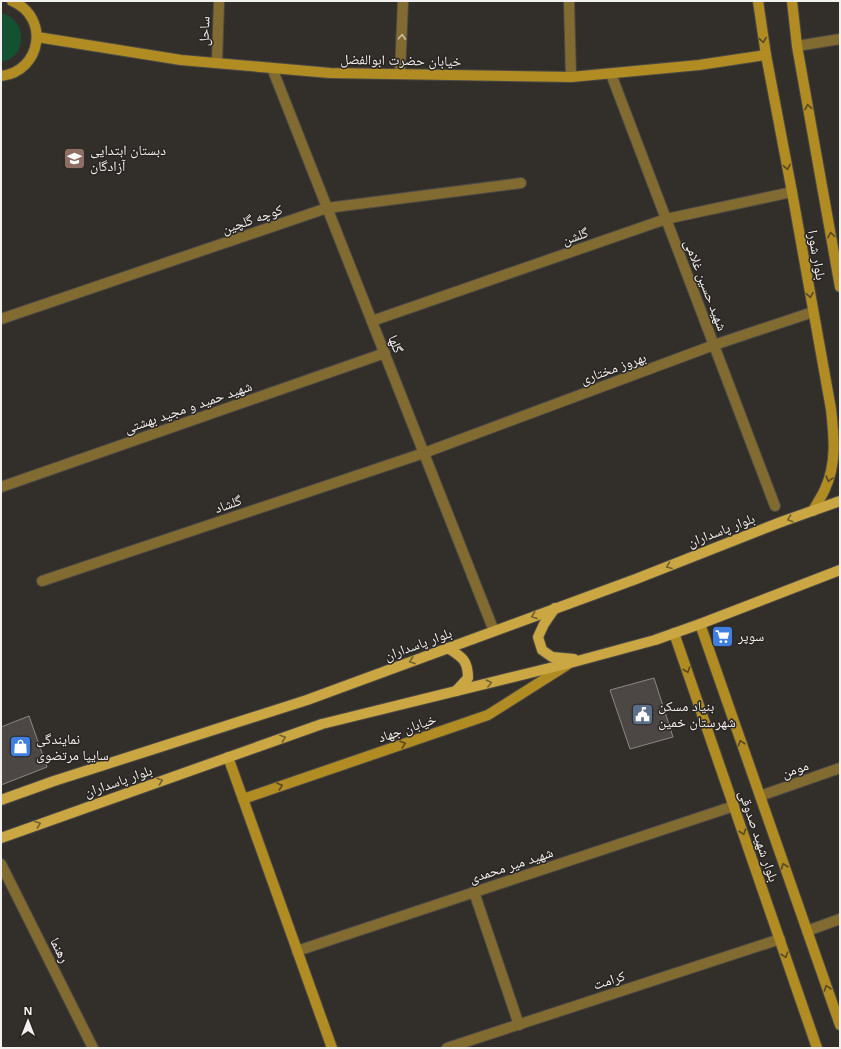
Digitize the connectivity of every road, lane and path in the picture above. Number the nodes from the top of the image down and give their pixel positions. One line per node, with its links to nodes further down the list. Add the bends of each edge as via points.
1 (12, 1): 7 (main road, via 28,13)
2 (219, 1): 11 (street, ساحل)
3 (403, 1): 13 (street, one-way to 3)
4 (569, 1): 16 (street)
5 (758, 1): 10 (main road, بلوار شورا, one-way to 10)
6 (792, 1): 9 (main road, بلوار شورا)
7 (37, 37): 11 (main road, خیابان حضرت ابوالفضل, via 181,60); 15 (main road, via 29,61 20,70 8,76)
8 (840, 39): 9 (street)
9 (797, 46): 21 (main road, بلوار شورا, one-way to 9)
10 (766, 55): 14 (main road, خیابان حضرت ابوالفضل); 18 (main road, بلوار شورا, one-way to 18)
11 (217, 63): 12 (main road, خیابان حضرت ابوالفضل)
12 (272, 68): 13 (main road, خیابان حضرت ابوالفضل, via 330,73); 19 (street, گلها)
13 (400, 73): 16 (main road, خیابان حضرت ابوالفضل)
14 (612, 74): 16 (main road, خیابان حضرت ابوالفضل); 20 (street, شهید حسین غلامی)
15 (1, 76)
16 (571, 77)
17 (521, 183): 19 (street, کوچه گلچین)
18 (792, 192): 20 (street, گلشن); 22 (main road, بلوار شورا, one-way to 22)
19 (327, 208): 23 (street, کوچه گلچین); 24 (street, گلها)
20 (666, 219): 24 (street, گلشن); 25 (street, شهید حسین غلامی)
21 (840, 287)
22 (813, 312): 25 (street, بهروز مختاری); 27 (main road, بلوار شورا)
23 (1, 319)
24 (372, 321): 26 (street, گلها)
25 (714, 345): 29 (street, بهروز مختاری); 32 (street, شهید حسین غلامی)
26 (384, 353): 29 (street, گلها); 30 (street, شهید حمید و مجید بهشتی)
27 (831, 409): 28 (main road); 33 (main road, بلوار شورا, one-way to 33, via 834,461 826,488)
28 (840, 416)
29 (424, 453): 35 (street, گلشاد); 38 (street, گلها)
30 (1, 487)
31 (840, 501): 33 (main road, بلوار پاسداران)
32 (775, 506)
33 (813, 511): 36 (main road, بلوار پاسداران, one-way to 36)
34 (840, 570): 37 (main road, بلوار پاسداران)
35 (42, 581)
36 (556, 608): 38 (main road, بلوار پاسداران, one-way to 38); 41 (main road, via 538,637 542,650 552,657)
37 (700, 624): 39 (main road, بلوار پاسداران); 46 (main road, بلوار شهید صدوقی, one-way to 37)
38 (494, 631): 40 (main road, بلوار پاسداران)
39 (674, 633): 41 (main road, بلوار پاسداران); 49 (main road, بلوار شهید صدوقی, one-way to 49)
40 (448, 648): 43 (main road, via 462,657 468,667 468,678); 48 (main road, بلوار پاسداران, one-way to 48, via 307,700)
41 (584, 659): 42 (main road, بلوار پاسداران)
42 (570, 663): 43 (main road, بلوار پاسداران, one-way to 42); 47 (main road, خیابان جهاد, one-way to 42, via 488,715)
43 (456, 691): 44 (main road, بلوار پاسداران, one-way to 43, via 322,724)
44 (228, 757): 47 (main road); 50 (main road, بلوار پاسداران, one-way to 44)
45 (840, 768): 46 (street, مومن)
46 (760, 796): 54 (main road, بلوار شهید صدوقی, one-way to 46)
47 (243, 799): 56 (main road)
48 (1, 800)
49 (734, 806): 52 (street, شهید میر محمدی); 55 (main road, بلوار شهید صدوقی, one-way to 55)
50 (1, 838)
51 (1, 864): 59 (street, رهنما)
52 (474, 892): 56 (street, شهید میر محمدی); 57 (street)
53 (840, 919): 54 (street)
54 (807, 931): 58 (main road, بلوار شهید صدوقی, one-way to 54)
55 (780, 939): 57 (street, کرامت); 62 (main road, بلوار شهید صدوقی, one-way to 62)
56 (297, 951): 60 (main road)
57 (518, 1025): 61 (street, کرامت)
58 (840, 1025)
59 (93, 1048)
60 (332, 1048)
61 (447, 1048)
62 (817, 1048)

